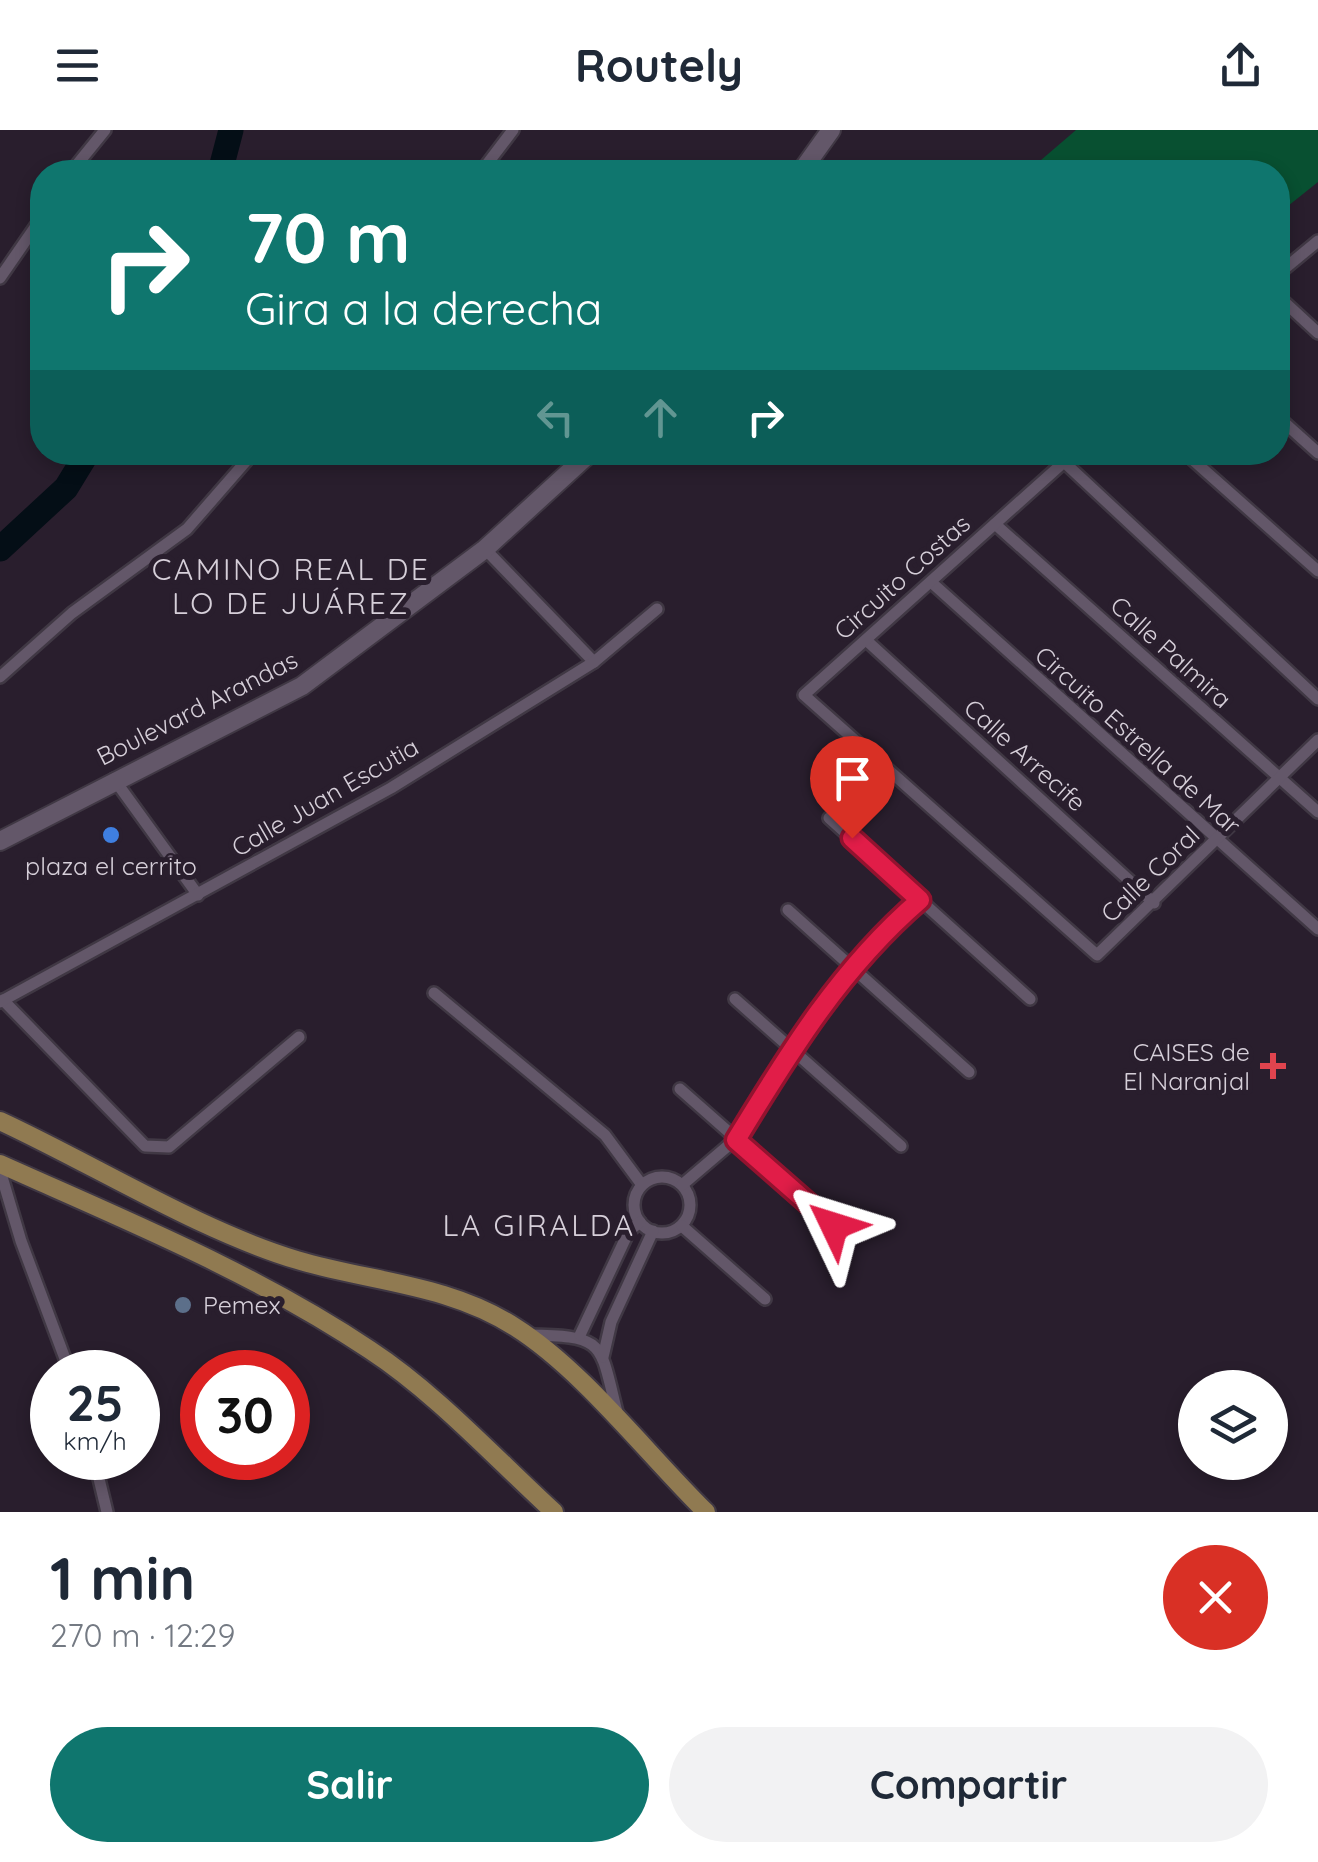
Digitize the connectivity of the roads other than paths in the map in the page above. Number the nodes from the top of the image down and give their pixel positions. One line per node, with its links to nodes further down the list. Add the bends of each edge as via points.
1 (105, 130): 4 (street)
2 (512, 130): 5 (street)
3 (831, 130): 6 (main road)
4 (81, 160)
5 (490, 160)
6 (809, 160)
7 (30, 234): 10 (street)
8 (1318, 241): 9 (street)
9 (1290, 264)
10 (0, 278)
11 (1290, 307): 12 (street)
12 (1318, 333)
13 (1290, 428): 14 (street)
14 (1318, 452)
15 (243, 465): 27 (street, via 187,529)
16 (576, 465): 21 (main road, Boulevard Arandas)
17 (1061, 465): 20 (street, Circuito Costas)
18 (1067, 465): 28 (street, Circuito Costas)
19 (1199, 465): 22 (street)
20 (995, 524): 23 (street, Circuito Costas); 31 (street, Calle Palmira)
21 (485, 549): 26 (street); 30 (main road, Boulevard Arandas, via 302,686)
22 (1318, 571)
23 (930, 582): 25 (street, Circuito Costas); 35 (street, Circuito Estrella de Mar)
24 (657, 609): 26 (street, Calle Juan Escutia)
25 (866, 640): 38 (street, Calle Arrecife); 41 (street, Circuito Costas, via 804,695)
26 (594, 662): 36 (street, Calle Juan Escutia, via 391,788)
27 (0, 676)
28 (1318, 699)
29 (1318, 740): 31 (street, Calle Coral)
30 (114, 778): 34 (main road, Boulevard Arandas); 36 (street)
31 (1280, 778): 32 (street, Calle Palmira); 35 (street, Calle Coral)
32 (1318, 812)
33 (829, 818): 37 (street)
34 (0, 841)
35 (1216, 841): 38 (street, Calle Coral); 40 (street, Circuito Estrella de Mar)
36 (198, 895): 46 (street, Calle Juan Escutia)
37 (920, 900): 42 (street); 45 (street)
38 (1154, 903): 41 (street, Calle Coral)
39 (788, 910): 42 (street)
40 (1318, 928)
41 (1097, 955)
42 (852, 968): 48 (street); 49 (street)
43 (434, 993): 55 (street, via 605,1135)
44 (735, 999): 48 (street)
45 (1030, 999)
46 (1, 1001): 47 (street, via 144,1146 168,1147)
47 (299, 1037)
48 (791, 1049): 52 (street); 53 (street)
49 (969, 1072)
50 (680, 1088): 52 (street)
51 (2, 1120): 63 (main road, via 251,1242 297,1260 460,1298)
52 (736, 1140): 56 (street); 59 (street)
53 (901, 1146)
54 (0, 1167): 64 (street); 69 (main road, via 159,1234 358,1342)
55 (642, 1185): 56 (street, via 667,1177); 57 (street, via 635,1197)
56 (682, 1185): 58 (street, via 690,1204)
57 (640, 1222): 60 (street); 62 (street, via 629,1231)
58 (682, 1226): 60 (street); 61 (street)
59 (834, 1226)
60 (653, 1230): 65 (street)
61 (764, 1299)
62 (580, 1335): 63 (street); 65 (street)
63 (528, 1336): 66 (main road)
64 (62, 1350)
65 (603, 1357): 66 (street)
66 (621, 1426): 70 (main road)
67 (99, 1480): 68 (street)
68 (107, 1512)
69 (554, 1512)
70 (706, 1512)

